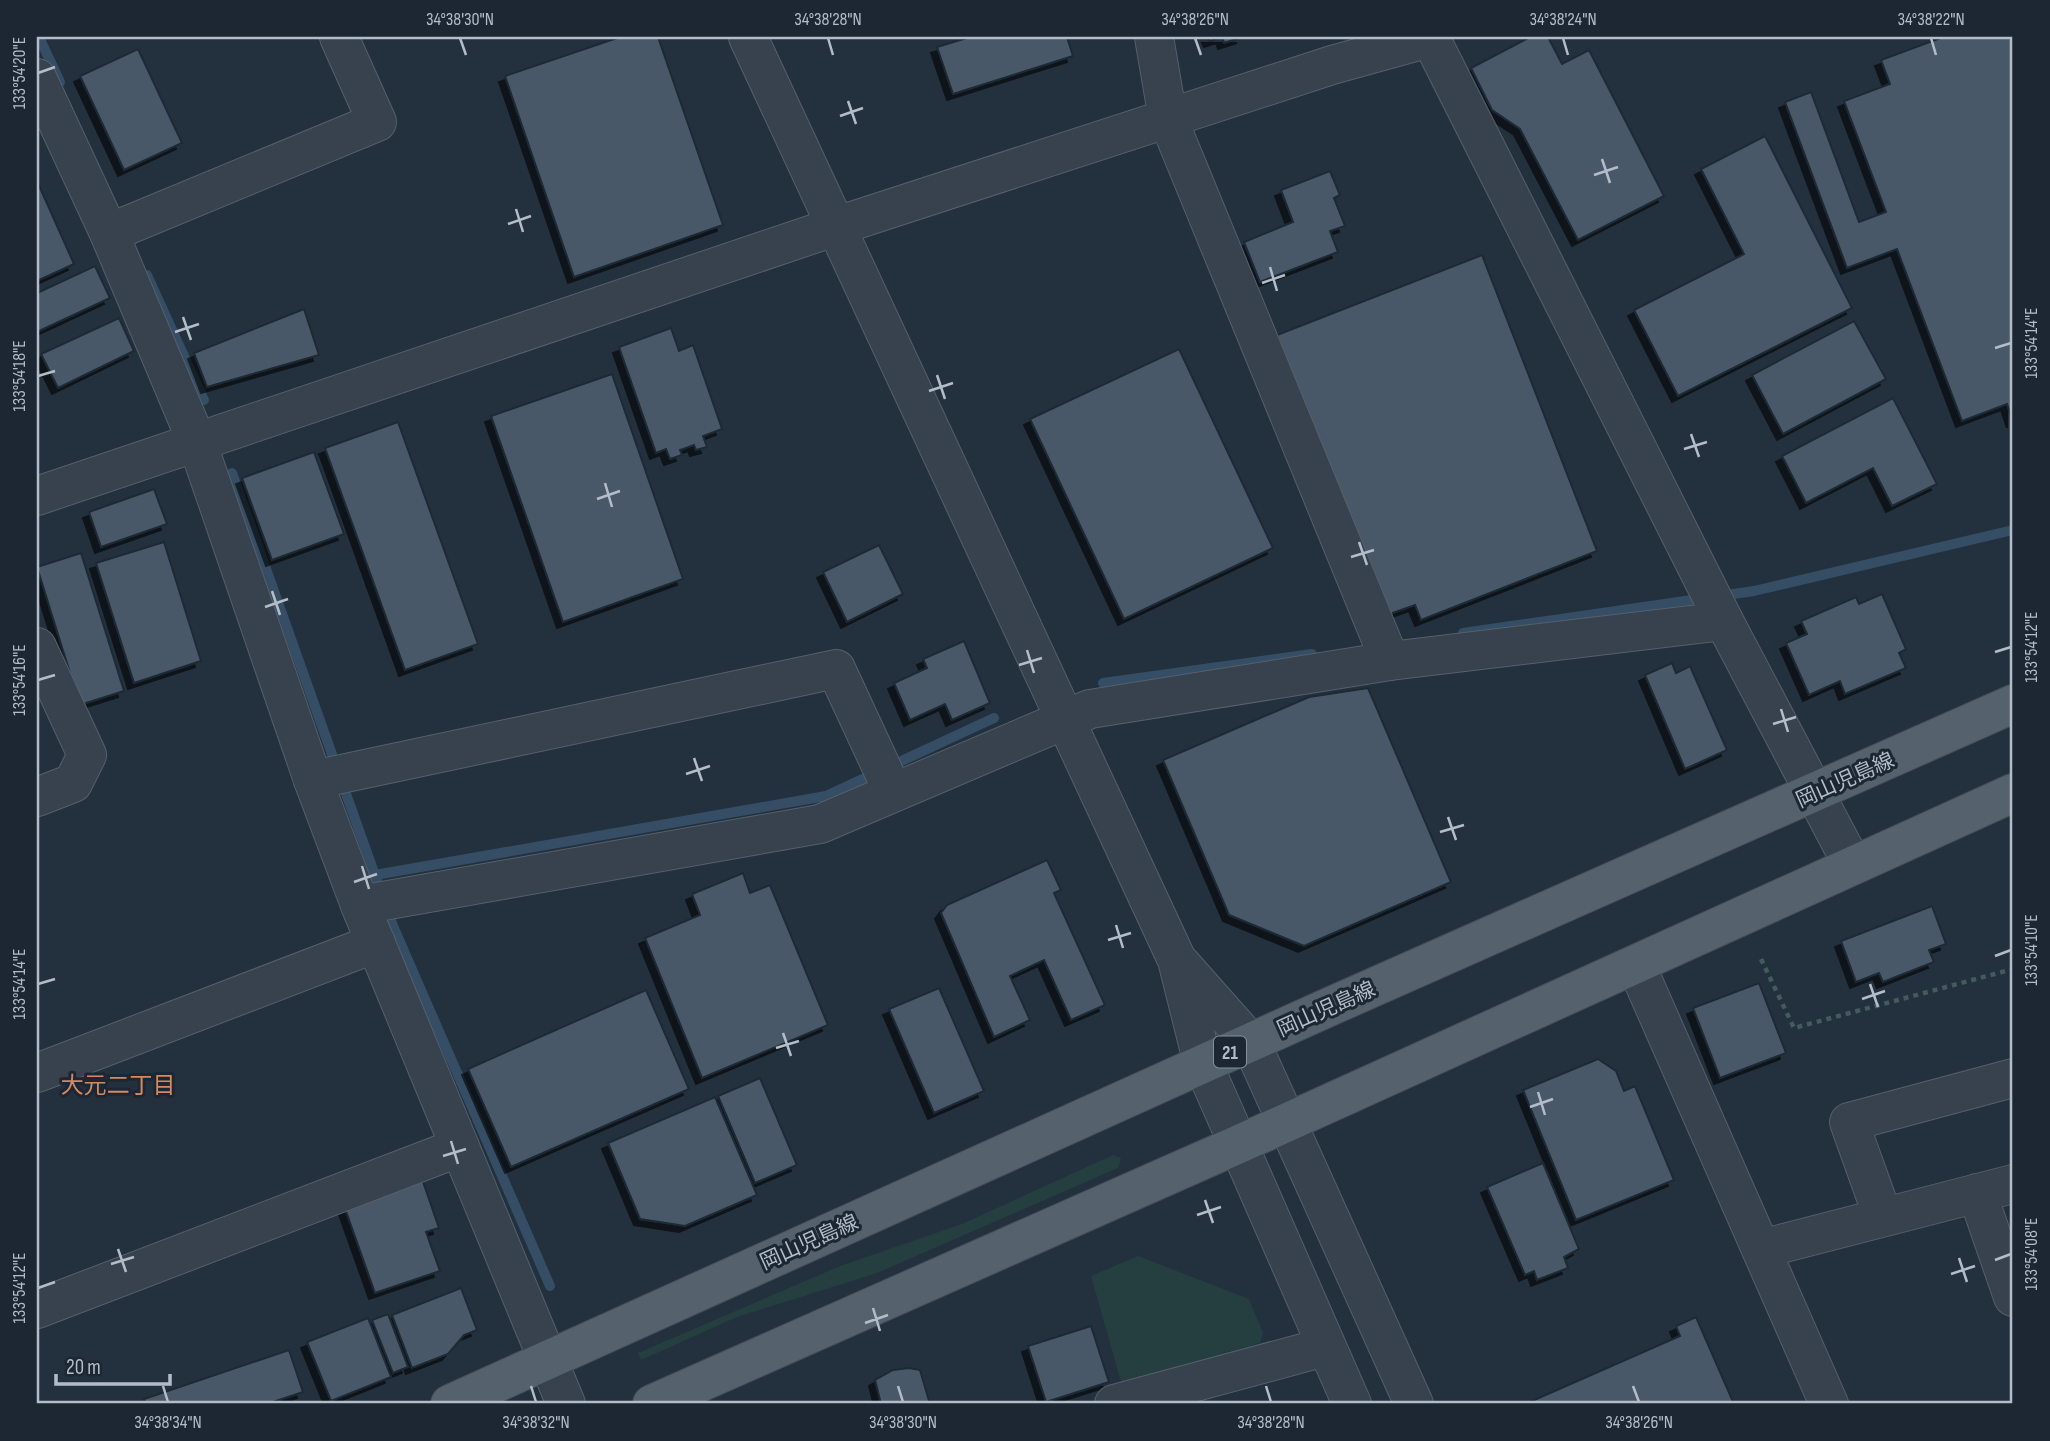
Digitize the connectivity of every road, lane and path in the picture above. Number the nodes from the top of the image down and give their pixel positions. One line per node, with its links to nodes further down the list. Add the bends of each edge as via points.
1 (339, 37): 8 (street, via 377,122)
2 (748, 37): 7 (street)
3 (1154, 37): 6 (street)
4 (1431, 37): 6 (street); 11 (street)
5 (37, 78): 8 (street)
6 (1168, 119): 7 (street); 13 (street)
7 (837, 226): 9 (street); 15 (street)
8 (119, 229): 9 (street)
9 (197, 442): 10 (street); 16 (street)
10 (37, 496)
11 (1717, 605): 13 (street); 18 (street)
12 (37, 647): 20 (street, via 88,755 73,783)
13 (1385, 649): 15 (street, via 1090,709)
14 (2013, 704): 18 (main road, 岡山児島線 / 21)
15 (1066, 720): 17 (street); 25 (street)
16 (330, 777): 17 (street, via 836,669); 22 (street)
17 (886, 777): 22 (street, via 820,824)
18 (1816, 793): 21 (street); 28 (main road, 岡山児島線 / 21)
19 (2013, 793): 21 (main road)
20 (37, 797)
21 (1852, 864): 26 (main road)
22 (375, 902): 23 (street)
23 (376, 943): 30 (street); 34 (street)
24 (1761, 959): 27 (path, via 1794,1028)
25 (1177, 960): 28 (street); 29 (street)
26 (1636, 965): 32 (main road); 37 (street)
27 (2013, 969)
28 (1251, 1043): 29 (main road, 岡山児島線 / 21); 32 (street)
29 (1203, 1064): 33 (street); 41 (main road, 岡山児島線 / 21)
30 (37, 1073)
31 (2013, 1078): 36 (street, via 1849,1122)
32 (1286, 1122): 33 (main road); 48 (street)
33 (1237, 1145): 40 (street); 45 (main road)
34 (460, 1147): 39 (street); 41 (street)
35 (1995, 1189): 36 (street); 38 (street)
36 (1883, 1217): 37 (street)
37 (1761, 1249): 49 (street)
38 (2013, 1297)
39 (37, 1309)
40 (1325, 1347): 42 (street); 47 (street)
41 (549, 1360): 43 (main road, 岡山児島線 / 21); 44 (street)
42 (1157, 1399): 46 (street)
43 (450, 1404)
44 (566, 1404)
45 (652, 1404)
46 (1114, 1404)
47 (1352, 1404)
48 (1414, 1404)
49 (1829, 1404)

